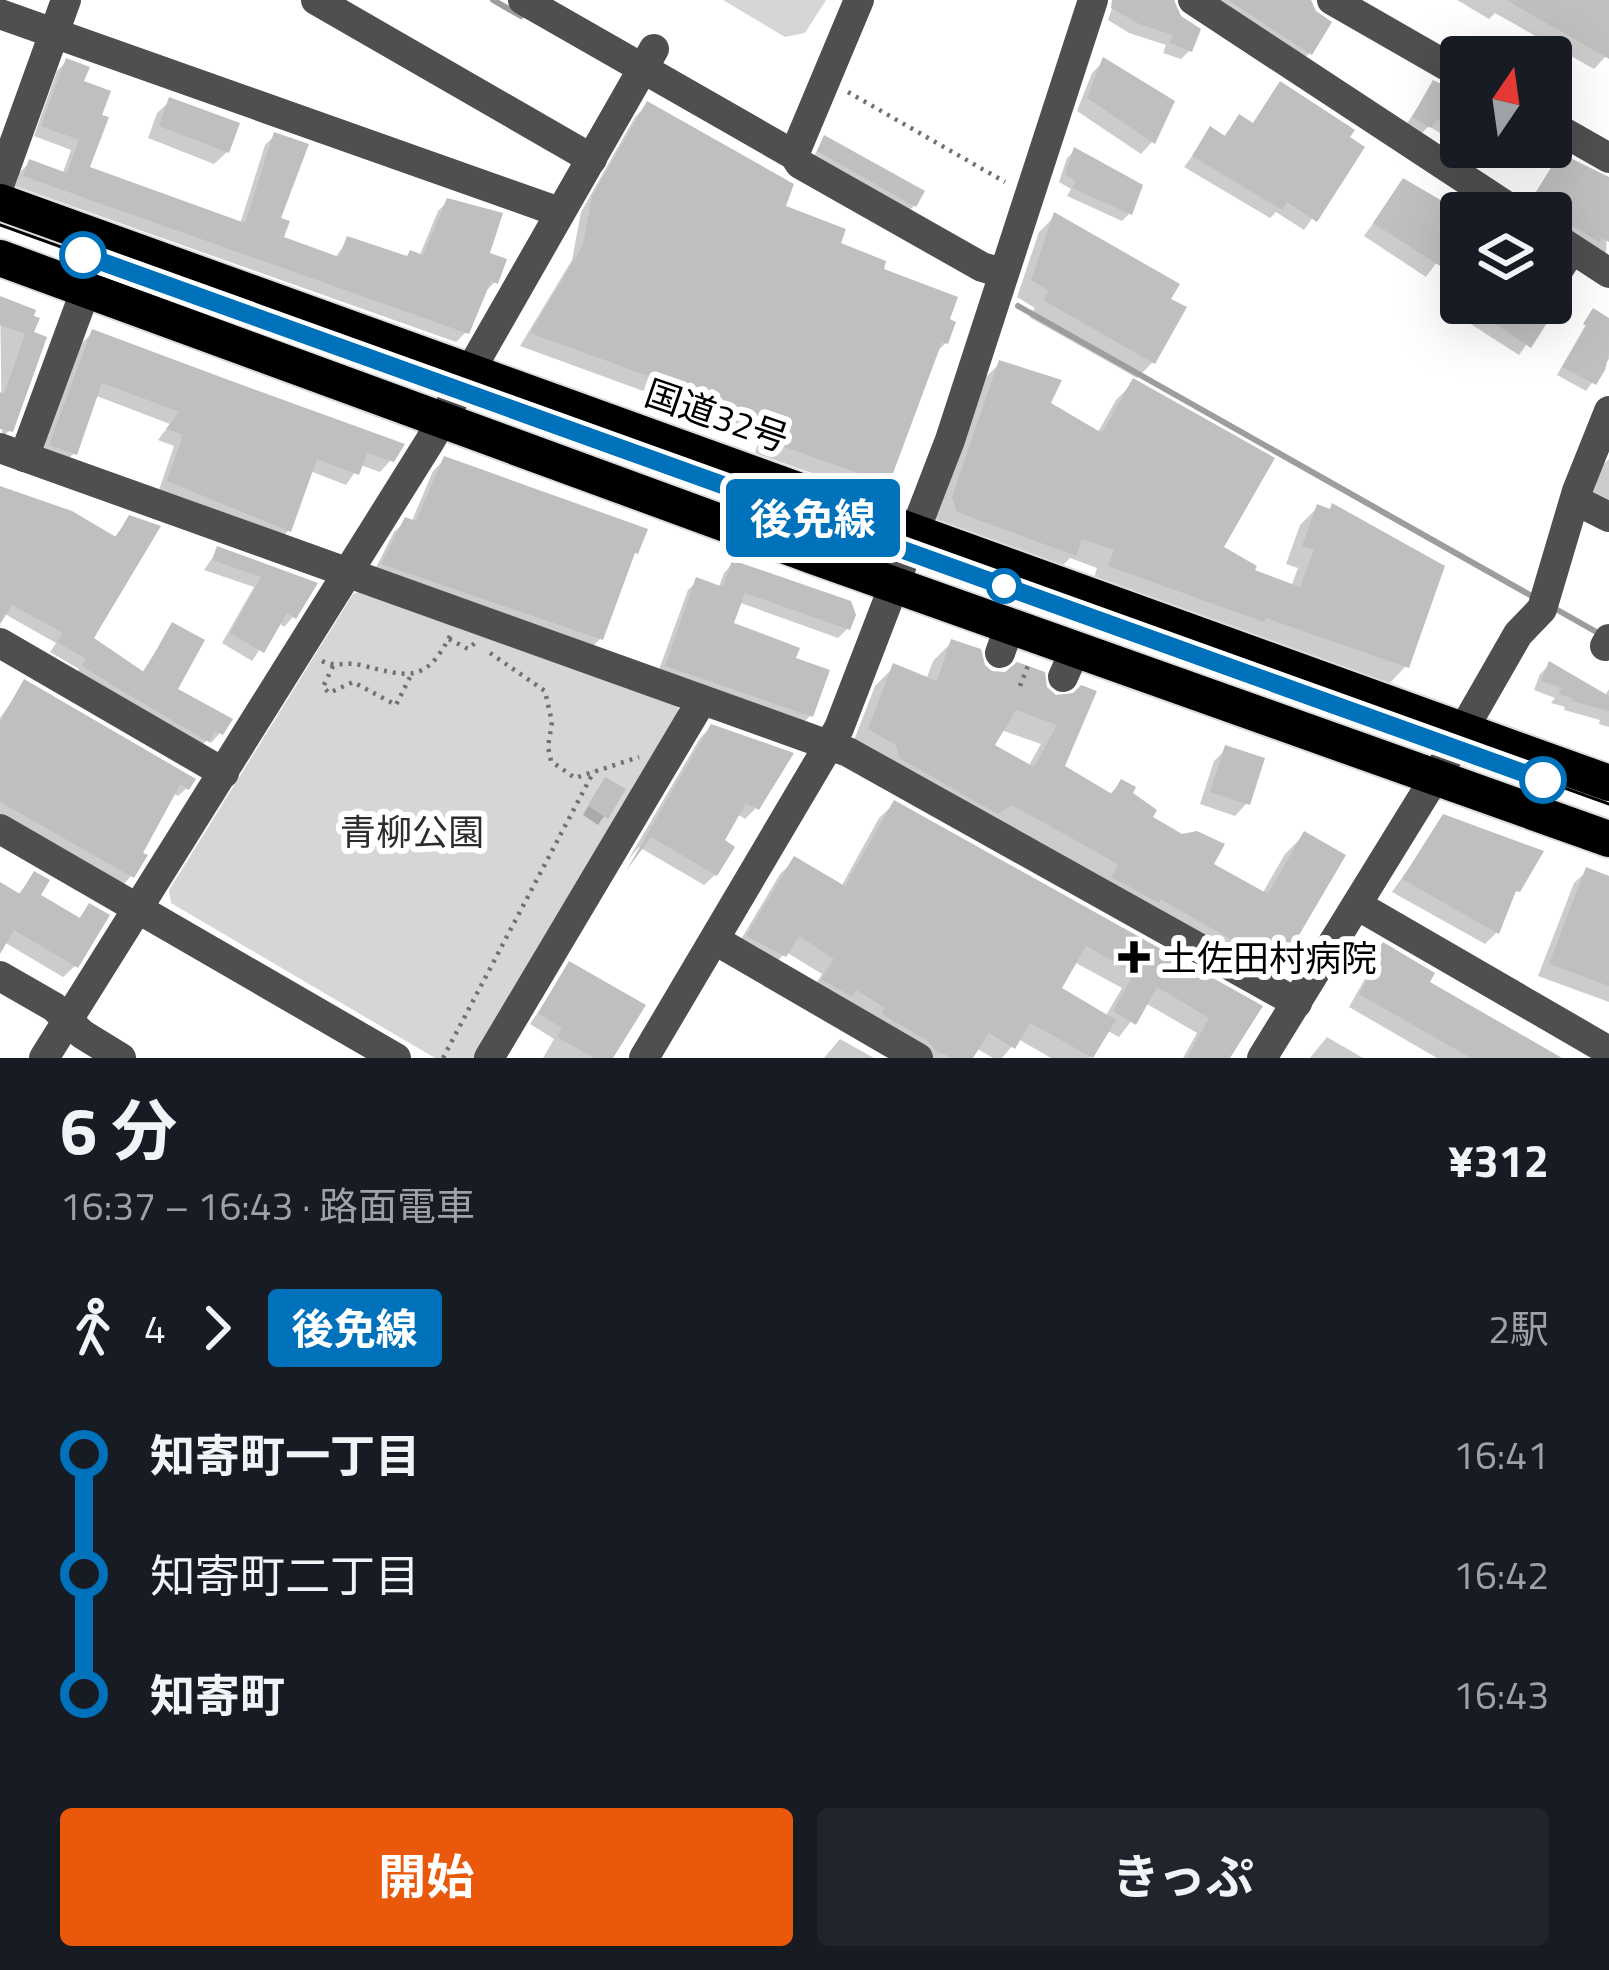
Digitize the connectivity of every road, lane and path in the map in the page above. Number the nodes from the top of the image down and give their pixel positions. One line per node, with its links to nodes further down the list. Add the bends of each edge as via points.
1 (66, 0): 9 (street)
2 (316, 0): 16 (street)
3 (524, 0): 11 (street)
4 (859, 0): 12 (street)
5 (1093, 0): 24 (street)
6 (1192, 0): 19 (street)
7 (1332, 0): 10 (street)
8 (0, 14): 9 (street)
9 (53, 32): 17 (street); 21 (street)
10 (1440, 62)
11 (642, 70): 14 (street); 16 (street)
12 (825, 80): 14 (street); 18 (path)
13 (1572, 137): 15 (street)
14 (794, 155): 24 (street)
15 (1609, 158)
16 (592, 159): 21 (street)
17 (0, 183)
18 (1010, 184)
19 (1485, 192)
20 (0, 202): 27 (highway, 国道32号)
21 (559, 212): 27 (street)
22 (1572, 249): 25 (street)
23 (0, 258): 26 (highway)
24 (1002, 273): 33 (street)
25 (1609, 273)
26 (86, 289): 28 (highway); 30 (street)
27 (469, 372): 28 (street); 33 (highway, 国道32号)
28 (443, 418): 34 (street); 35 (highway)
29 (1606, 425): 31 (street)
30 (12, 452): 34 (street)
31 (1575, 500): 32 (street); 45 (street, via 1545,601)
32 (1609, 517)
33 (916, 530): 35 (street); 45 (highway, 国道32号)
34 (349, 571): 36 (street); 49 (street)
35 (895, 584): 39 (highway); 46 (street)
36 (461, 612): 42 (path, via 439,656); 44 (street)
37 (476, 643): 48 (path, via 545,691 551,761 575,778)
38 (0, 644): 49 (street)
39 (1012, 648): 43 (path); 50 (highway)
40 (316, 657): 41 (path)
41 (333, 666): 42 (path); 42 (path, via 323,687 329,693 353,682 397,705)
42 (411, 675)
43 (1020, 686)
44 (702, 700): 46 (street); 47 (street)
45 (1464, 730): 50 (street); 51 (highway, 国道32号)
46 (830, 745): 56 (street); 58 (street, via 961,805)
47 (674, 746): 48 (path); 65 (street)
48 (594, 771): 64 (path)
49 (224, 773): 55 (street)
50 (1436, 776): 53 (highway); 54 (street)
51 (1609, 783)
52 (0, 829): 55 (street)
53 (1609, 839)
54 (1357, 905): 58 (street); 60 (street)
55 (139, 909): 59 (street); 63 (street)
56 (715, 940): 66 (street); 67 (street, via 863,1013)
57 (0, 976): 59 (street)
58 (1297, 1003): 68 (street)
59 (68, 1020): 61 (street); 62 (street)
60 (1609, 1051)
61 (44, 1058)
62 (121, 1058)
63 (396, 1058)
64 (443, 1058)
65 (489, 1058)
66 (644, 1058)
67 (918, 1058)
68 (1262, 1058)

